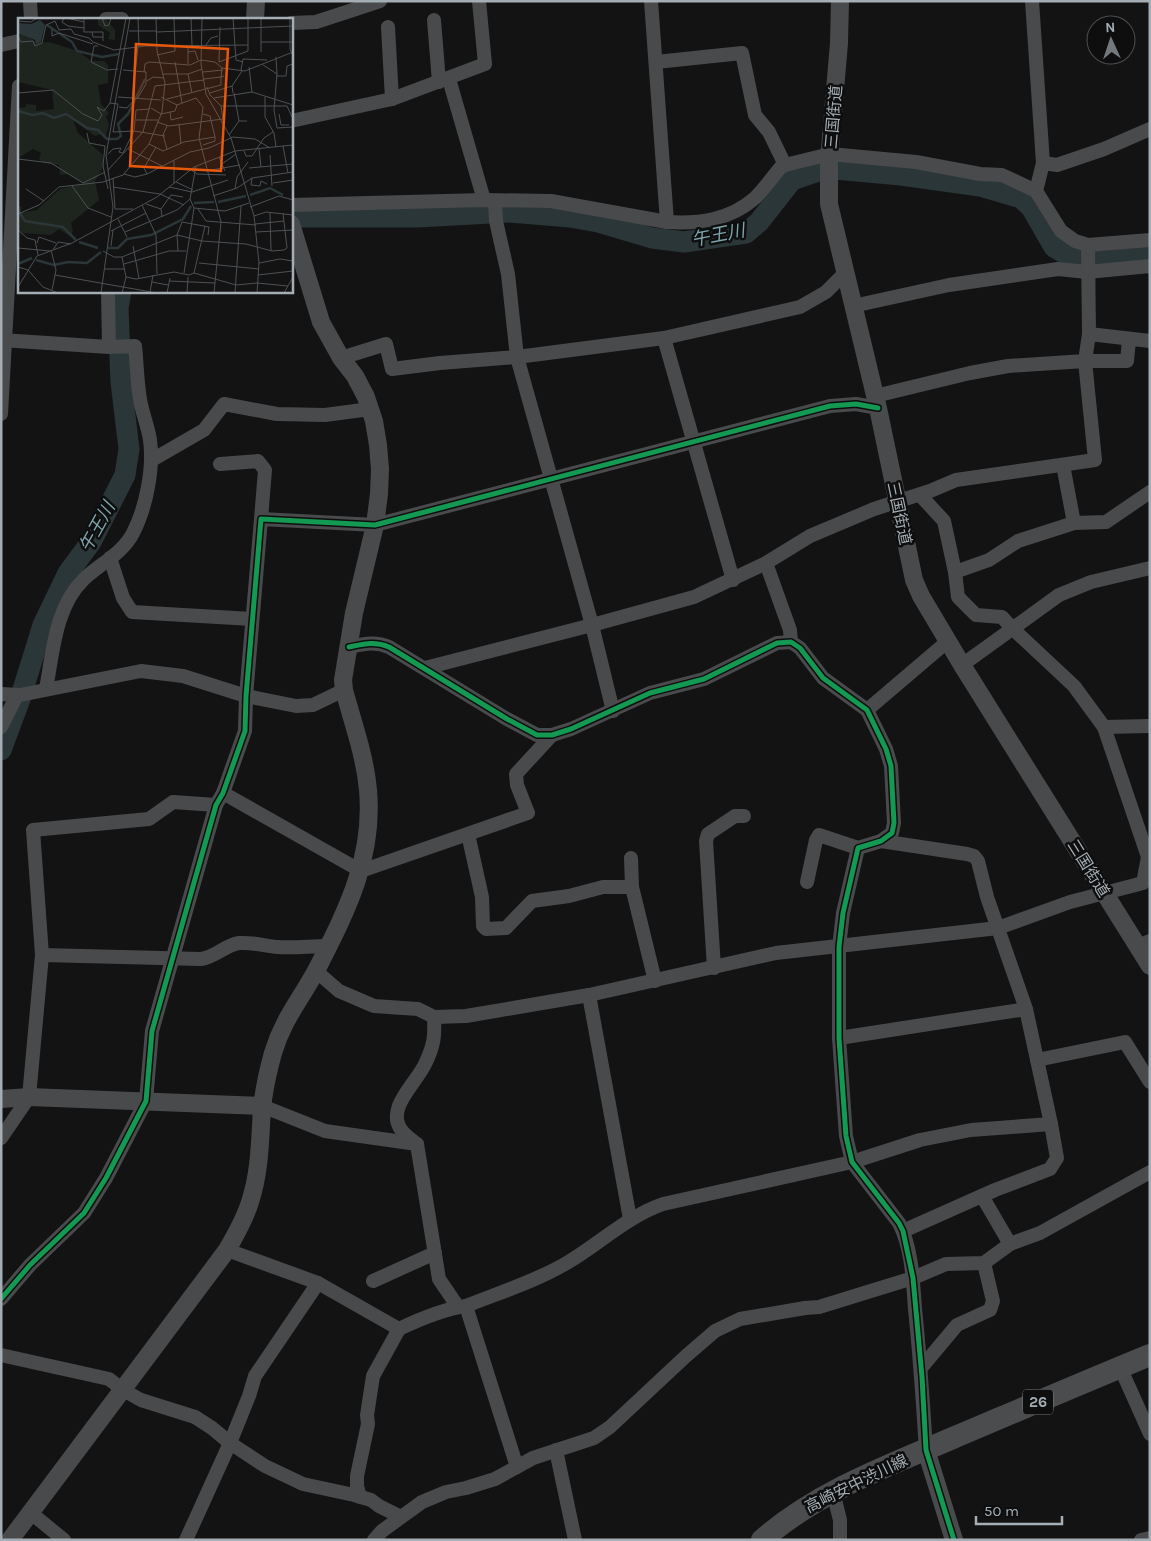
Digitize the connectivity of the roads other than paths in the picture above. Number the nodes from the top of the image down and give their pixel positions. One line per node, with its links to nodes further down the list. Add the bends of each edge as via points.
1 (30, 1): 8 (street)
2 (256, 1): 9 (street)
3 (380, 1): 11 (street, via 316,22)
4 (479, 1): 16 (street, via 484,64)
5 (651, 1): 15 (street)
6 (840, 1): 21 (street, 三国街道)
7 (1032, 1): 22 (street)
8 (31, 18)
9 (255, 18)
10 (434, 20): 16 (street)
11 (292, 23)
12 (388, 27): 17 (street)
13 (18, 41): 14 (street)
14 (1, 46)
15 (656, 62): 23 (street, via 742,53 755,115 769,132); 27 (street)
16 (444, 81): 17 (street); 25 (street)
17 (392, 99): 19 (street)
18 (18, 103): 38 (street)
19 (292, 121)
20 (1150, 129): 22 (street, via 1057,165)
21 (829, 157): 23 (street); 24 (street, via 916,162 1002,175); 33 (street, 三国街道, via 829,204)
22 (1043, 163): 24 (street)
23 (785, 165): 27 (street, via 755,197 722,218 685,224)
24 (1036, 191): 30 (street, via 1061,231)
25 (492, 202): 26 (street); 27 (street, via 551,201); 42 (street, via 508,274)
26 (292, 205)
27 (667, 222)
28 (292, 227): 43 (street, via 321,322)
29 (1150, 240): 30 (street)
30 (1088, 247): 32 (street)
31 (1150, 266): 32 (street)
32 (1088, 272): 35 (street, via 1058,269 949,285); 36 (street)
33 (845, 273): 35 (street, 三国街道); 37 (street, via 826,292 800,307)
34 (108, 292): 41 (street)
35 (853, 306): 45 (street, 三国街道)
36 (1089, 334): 39 (street); 44 (street)
37 (664, 338): 42 (street); 48 (street)
38 (4, 340): 41 (street); 47 (street)
39 (1129, 340): 40 (street); 44 (street, via 1127,361)
40 (1150, 341)
41 (111, 347): 49 (street, via 135,346 140,400)
42 (518, 357): 43 (street, via 392,369 386,344); 52 (street)
43 (341, 358): 46 (street, via 355,376)
44 (1085, 361): 45 (street, via 1008,366 970,373); 51 (street, via 1095,460)
45 (876, 402): 48 (street, via 830,406); 55 (street, 三国街道)
46 (370, 408): 49 (street, via 325,414 278,414 224,404 204,430); 58 (street, via 380,469)
47 (1, 414)
48 (692, 441): 52 (street); 63 (street)
49 (152, 460): 59 (street, via 145,499 133,533)
50 (220, 464): 56 (street, via 258,461 265,470)
51 (1062, 465): 54 (street, via 956,480); 57 (street)
52 (551, 479): 58 (street); 65 (street)
53 (1150, 492): 57 (street, via 1106,522)
54 (920, 495): 55 (street); 62 (street, via 944,521)
55 (897, 503): 60 (street, via 874,509 810,536); 67 (street, 三国街道, via 914,580)
56 (261, 519): 58 (street); 64 (street)
57 (1074, 523): 62 (street, via 1018,541 990,560)
58 (375, 524): 69 (street)
59 (110, 558): 64 (street, via 123,598 132,612); 72 (street, via 74,590 67,603 54,639)
60 (766, 563): 63 (street); 68 (street, via 790,630)
61 (1150, 568): 66 (street, via 1091,582 1059,595)
62 (955, 572): 66 (street, via 958,597 976,615 1002,617)
63 (733, 580): 65 (street, via 694,597)
64 (252, 620): 76 (street)
65 (592, 625): 71 (street); 77 (street)
66 (1012, 628): 70 (street); 81 (street, via 1074,686)
67 (948, 641): 70 (street, 三国街道); 78 (street)
68 (791, 642): 77 (street, via 777,643 704,679 650,692); 78 (street, via 800,648 823,678)
69 (349, 647): 71 (street, via 379,643); 73 (street)
70 (962, 665): 93 (street, 三国街道)
71 (425, 668): 82 (street, via 508,719 537,734)
72 (44, 689): 75 (street); 76 (street, via 141,671 183,676)
73 (344, 690): 76 (street, via 305,707); 90 (street, via 368,789 368,840)
74 (1, 694): 75 (street)
75 (18, 695): 80 (street)
76 (246, 696): 83 (street, via 246,731)
77 (613, 710): 82 (street)
78 (867, 710): 86 (street, via 891,766 894,823 892,833)
79 (1150, 726): 81 (street)
80 (1, 727)
81 (1104, 727): 88 (street)
82 (552, 735): 85 (street, via 516,774 516,785 528,813)
83 (219, 799): 90 (street); 98 (street, via 173,802 149,819 33,830); 99 (street)
84 (744, 816): 101 (street, via 735,816 708,834 706,841)
85 (468, 834): 90 (street); 92 (street, via 482,897 483,926 486,928 506,928 532,901 603,887)
86 (882, 842): 87 (street); 94 (street, via 974,856)
87 (858, 848): 91 (street, via 818,836); 97 (street)
88 (1149, 856): 93 (street, via 1143,883)
89 (631, 858): 92 (street)
90 (361, 871): 96 (street)
91 (807, 882)
92 (632, 887): 103 (street)
93 (1104, 893): 94 (street); 95 (street, 三国街道)
94 (998, 928): 97 (street); 105 (street)
95 (1144, 944): 100 (street, 三国街道)
96 (328, 946): 99 (street, via 266,946 251,942 230,945 210,958); 102 (street)
97 (839, 947): 101 (street, via 776,953); 107 (street)
98 (42, 955): 99 (street); 110 (street)
99 (172, 958): 112 (street, via 152,1031)
100 (1150, 966)
101 (714, 968): 103 (street)
102 (316, 971): 106 (street, via 339,991 374,1006 418,1009); 113 (street, via 286,1019 274,1050)
103 (655, 981): 104 (street)
104 (589, 995): 106 (street, via 466,1016); 120 (street)
105 (1026, 1009): 107 (street); 108 (street)
106 (434, 1017): 116 (street, via 435,1038 426,1064 400,1102 398,1111 402,1131)
107 (840, 1038): 117 (street, via 846,1136)
108 (1037, 1060): 109 (street, via 1124,1042); 114 (street)
109 (1150, 1082)
110 (30, 1097): 111 (street); 112 (street); 115 (street)
111 (1, 1099)
112 (146, 1101): 113 (street); 129 (street, via 84,1213 30,1265)
113 (262, 1106): 116 (street, via 325,1131); 123 (street, via 259,1155 250,1202)
114 (1051, 1124): 117 (street, via 971,1130 920,1140); 119 (street, via 1057,1158 1050,1169)
115 (1, 1138)
116 (416, 1144): 124 (street)
117 (852, 1162): 120 (street, via 663,1204); 121 (street)
118 (1150, 1172): 122 (street, via 1040,1233)
119 (982, 1196): 121 (street); 122 (street)
120 (630, 1219): 130 (street, via 564,1265)
121 (903, 1231): 126 (street)
122 (1010, 1244): 125 (street)
123 (227, 1250): 128 (street); 136 (street)
124 (435, 1253): 127 (street); 130 (street, via 439,1279)
125 (984, 1263): 126 (street, via 946,1264); 135 (street, via 992,1307 957,1325)
126 (913, 1278): 135 (street); 139 (street, via 820,1307 740,1319 715,1331 610,1427 594,1438)
127 (373, 1281)
128 (318, 1283): 131 (street); 138 (street, via 255,1376)
129 (1, 1299)
130 (462, 1307): 131 (street); 141 (street)
131 (399, 1328): 143 (street, via 373,1376 368,1424 357,1476)
132 (1, 1355): 136 (street, via 109,1379)
133 (1150, 1355): 134 (main road, 高崎安中渋川線 / 26)
134 (1120, 1367): 137 (street); 140 (main road, 高崎安中渋川線 / 26)
135 (921, 1368): 140 (street)
136 (123, 1390): 138 (street, via 142,1400 194,1417); 144 (street)
137 (1150, 1434)
138 (230, 1443): 143 (street, via 303,1484); 149 (street)
139 (556, 1450): 141 (street); 151 (street)
140 (926, 1450): 142 (main road, 高崎安中渋川線 / 26); 154 (street)
141 (517, 1467): 145 (street, via 495,1479 422,1502)
142 (832, 1492): 152 (main road, 高崎安中渋川線 / 26, via 805,1507); 153 (street, via 840,1520)
143 (360, 1497): 145 (street, via 372,1500)
144 (31, 1512): 147 (street); 148 (street)
145 (401, 1517): 150 (street)
146 (1150, 1538): 155 (street)
147 (10, 1540)
148 (64, 1540)
149 (186, 1540)
150 (374, 1540)
151 (575, 1540)
152 (762, 1540)
153 (840, 1540)
154 (954, 1540)
155 (1141, 1540)

